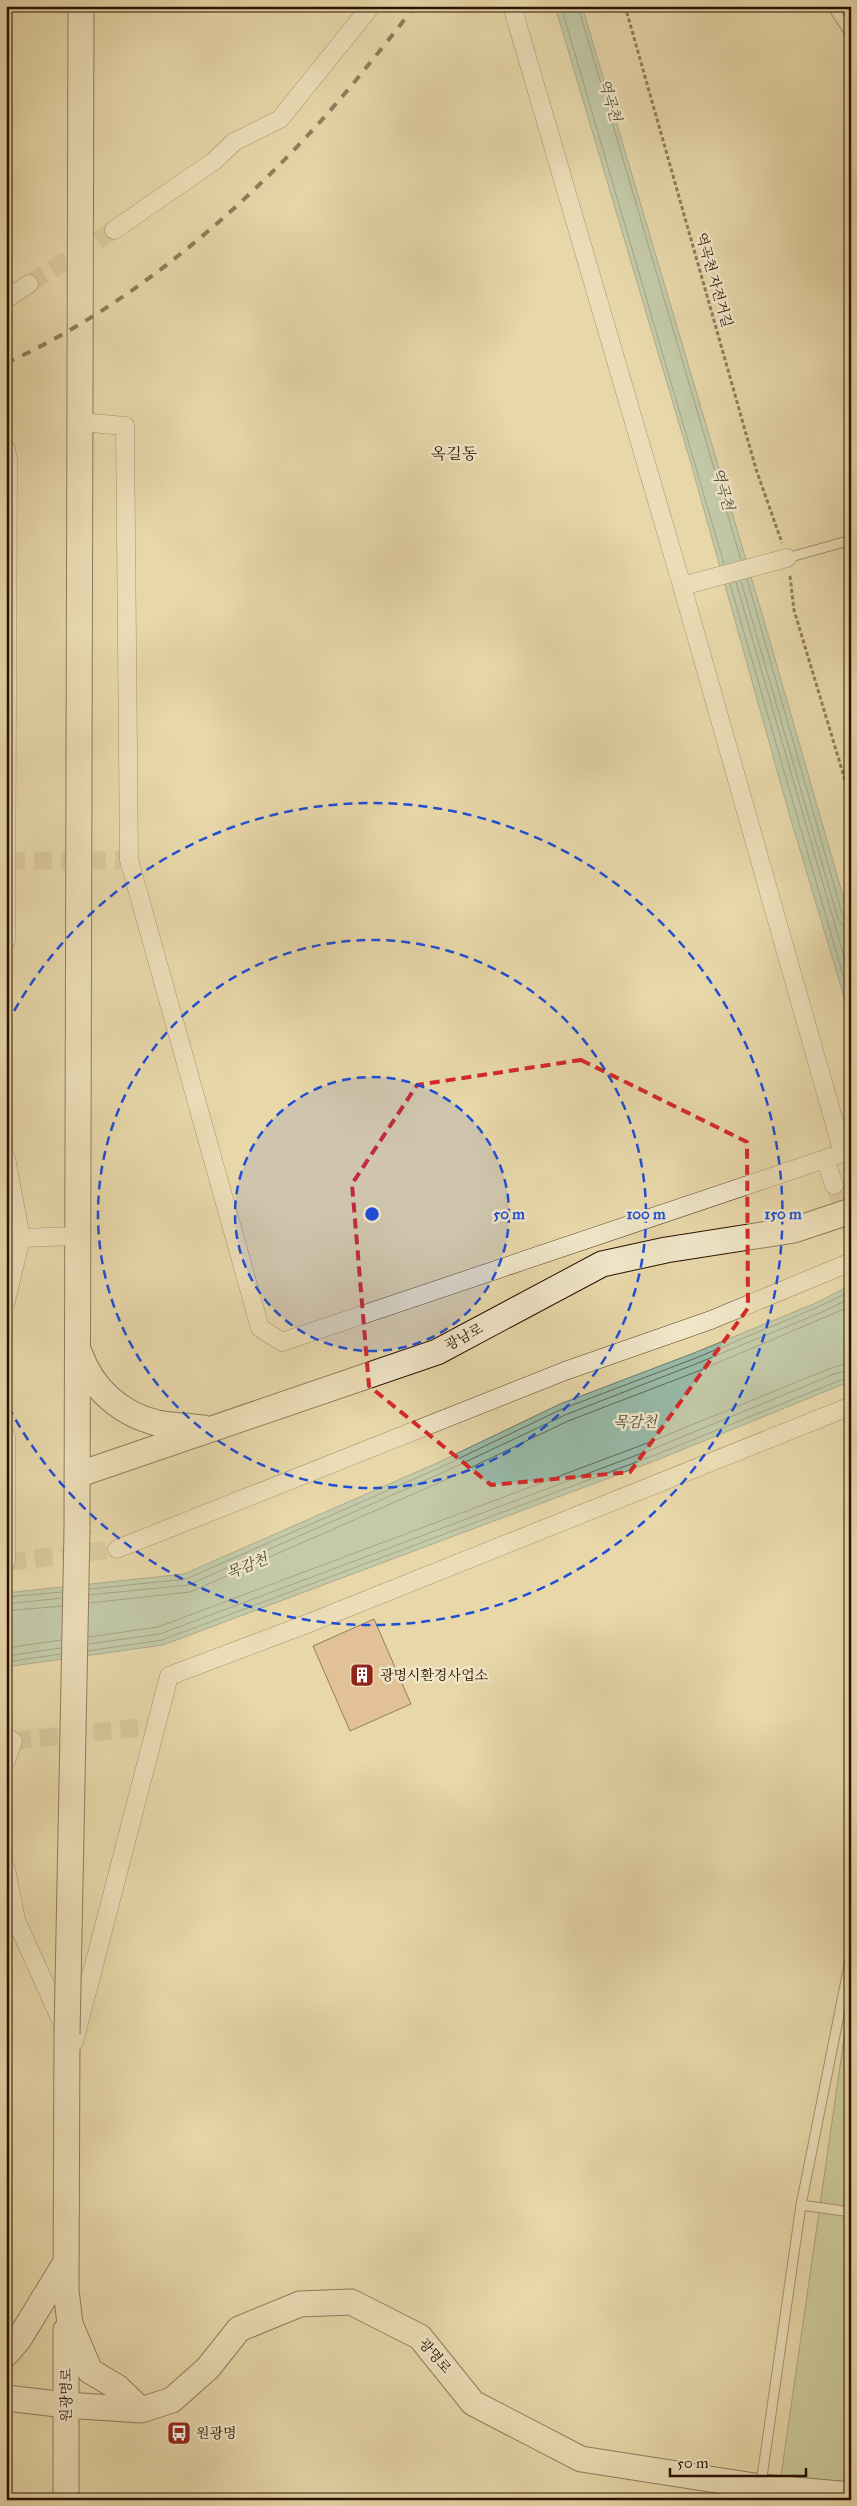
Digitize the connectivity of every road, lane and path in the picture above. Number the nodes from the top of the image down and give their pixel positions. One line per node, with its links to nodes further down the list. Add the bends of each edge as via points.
1 (81, 6): 10 (main road)
2 (371, 6): 7 (street, via 280,119 234,142 214,161)
3 (512, 6): 14 (street)
4 (625, 6): 13 (path, 역곡천 자전거길, via 756,469)
5 (832, 6): 6 (lane)
6 (851, 35)
7 (114, 230)
8 (29, 284): 9 (street)
9 (6, 299)
10 (80, 422): 18 (street, via 124,426 129,860 260,1328 282,1342); 21 (main road)
11 (6, 450): 16 (street)
12 (851, 540): 13 (lane)
13 (787, 558): 14 (street); 15 (path, 역곡천 자전거길, via 794,610)
14 (682, 586): 18 (street, via 843,1153)
15 (851, 800)
16 (6, 941)
17 (6, 1158): 22 (street)
18 (825, 1159): 19 (street)
19 (834, 1185)
20 (851, 1211): 27 (main road, 광남로, via 794,1230 666,1250 602,1264 438,1352)
21 (77, 1236): 22 (street); 25 (main road)
22 (21, 1238): 24 (street)
23 (851, 1262): 30 (street, via 712,1320 565,1371)
24 (6, 1301)
25 (77, 1343): 27 (main road, via 93,1383 104,1396 157,1423); 29 (main road)
26 (851, 1406): 37 (street, via 169,1676)
27 (211, 1428): 29 (main road, 광남로)
28 (6, 1436): 31 (street)
29 (77, 1474): 36 (main road, bridge)
30 (116, 1549)
31 (6, 1562)
32 (6, 1737): 33 (street, via 13,1741)
33 (6, 1761)
34 (6, 1869): 36 (street, via 16,1920)
35 (851, 1955): 38 (lane)
36 (67, 2034): 37 (main road)
37 (67, 2070): 40 (main road)
38 (802, 2205): 39 (lane); 46 (lane)
39 (851, 2212)
40 (66, 2262): 41 (main road); 42 (main road, via 19,2339)
41 (66, 2290): 44 (main road, 원광명로); 45 (main road, via 70,2324 90,2372 117,2388)
42 (6, 2354)
43 (6, 2398): 44 (main road, 광명로)
44 (66, 2405): 45 (main road, 광명로); 48 (main road, 원광명로)
45 (141, 2410): 46 (main road, 광명로, via 172,2400 208,2368 240,2329 300,2304 351,2302 420,2337 473,2403 582,2459)
46 (761, 2486): 47 (main road, 광명로)
47 (851, 2495)
48 (66, 2500)

